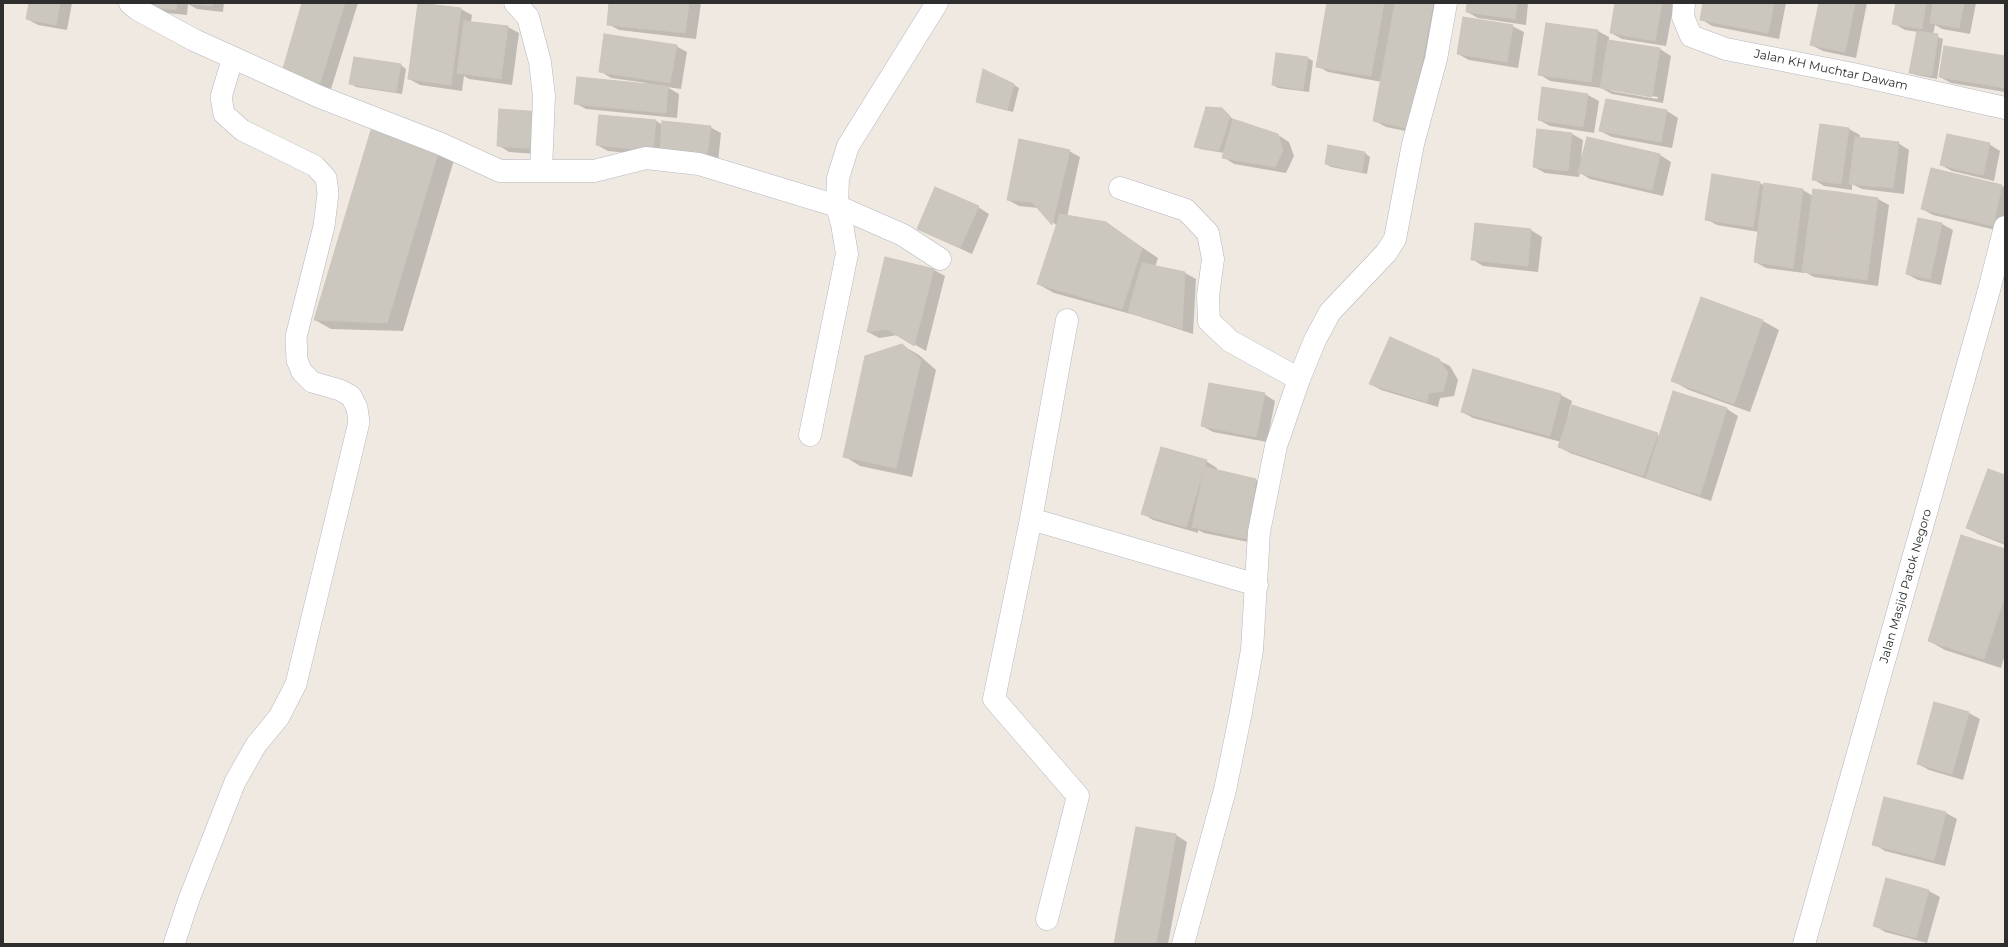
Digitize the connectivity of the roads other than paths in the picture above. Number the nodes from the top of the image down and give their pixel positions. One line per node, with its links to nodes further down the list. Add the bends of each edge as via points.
1 (130, 3): 6 (street, via 194,40)
2 (515, 3): 8 (street, via 528,17 540,62 544,96)
3 (937, 3): 10 (street, via 848,146 838,178)
4 (1446, 3): 15 (street, via 1436,60 1413,144 1395,239 1386,253 1330,312 1315,340)
5 (1684, 3): 7 (street, Jalan KH Muchtar Dawam, via 1683,17 1692,36 1726,49)
6 (233, 57): 8 (street, via 320,97 441,144 500,171); 20 (lane, via 221,97 224,114 242,130 315,166 326,178 328,193 324,226 296,337 297,360 302,372 312,382 351,396 357,408 359,422 296,684 280,717 256,745 235,782)
7 (2005, 108)
8 (541, 172): 10 (street, via 594,171 646,158 699,164)
9 (1120, 188): 15 (street, via 1186,210 1208,233 1213,259 1208,296 1209,321 1230,341)
10 (837, 206): 12 (street, via 903,235); 16 (street, via 847,254)
11 (2005, 227): 13 (street, Jalan Masjid Patok Negoro)
12 (940, 259)
13 (1997, 291): 22 (street, Jalan Masjid Patok Negoro)
14 (1067, 320): 17 (street)
15 (1299, 380): 18 (street, via 1276,446 1259,532)
16 (810, 436)
17 (1031, 519): 18 (street); 19 (street, via 994,699 1078,796)
18 (1257, 585): 21 (street, via 1252,650 1230,767)
19 (1048, 919)
20 (174, 944)
21 (1183, 944)
22 (1804, 944)

